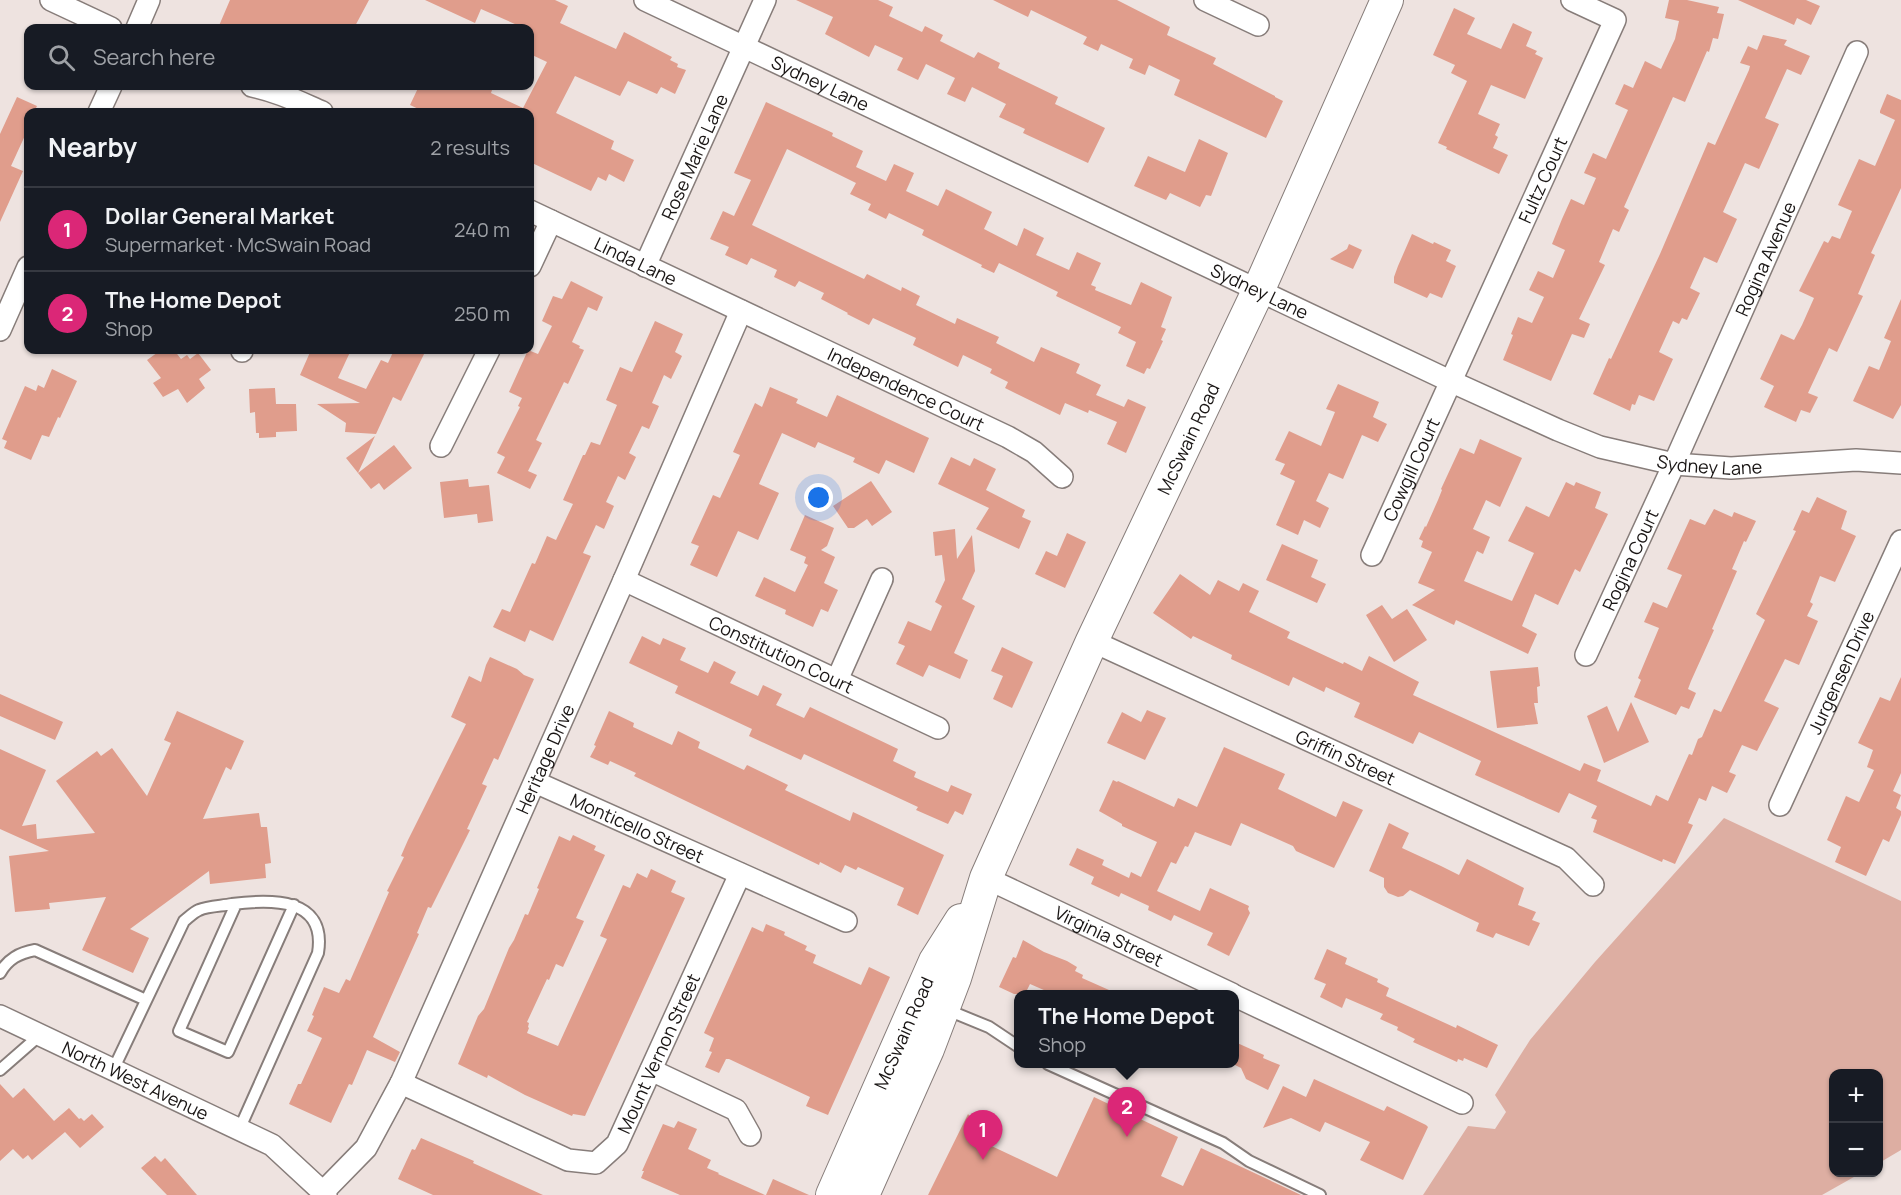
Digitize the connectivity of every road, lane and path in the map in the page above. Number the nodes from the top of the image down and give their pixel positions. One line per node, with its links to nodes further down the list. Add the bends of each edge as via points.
1 (51, 0): 8 (street)
2 (149, 0): 9 (street)
3 (645, 0): 11 (street, Sydney Lane)
4 (765, 0): 11 (street, Rose Marie Lane)
5 (1205, 0): 10 (street)
6 (1387, 0): 22 (main road, McSwain Road)
7 (1572, 0): 26 (street, Fultz Court, via 1615,20)
8 (102, 24)
9 (138, 24)
10 (1258, 25)
11 (744, 47): 20 (street, Rose Marie Lane); 22 (street, Sydney Lane)
12 (1857, 52): 28 (street, Rogina Avenue)
13 (109, 90): 15 (street)
14 (265, 90): 16 (street)
15 (101, 108)
16 (313, 108)
17 (534, 213): 18 (street, Linda Lane)
18 (552, 221): 19 (street); 20 (street, Linda Lane)
19 (534, 258)
20 (645, 266): 23 (street, Linda Lane)
21 (24, 276): 24 (street)
22 (1259, 289): 26 (street, Sydney Lane); 35 (main road, McSwain Road)
23 (741, 311): 30 (street, Independence Court, via 1008,437 1034,452); 34 (street, Heritage Drive)
24 (0, 330)
25 (487, 354): 27 (street)
26 (1450, 381): 28 (street, Sydney Lane, via 1600,447); 32 (street, Cowgill Court)
27 (441, 446)
28 (1674, 464): 29 (street, Sydney Lane, via 1731,468 1856,460); 36 (street, Rogina Court)
29 (1901, 464)
30 (1062, 477)
31 (1901, 541): 40 (street, Jurgensen Drive)
32 (1372, 555)
33 (882, 579): 37 (street)
34 (624, 580): 37 (street, Constitution Court); 39 (street, Heritage Drive)
35 (1092, 641): 42 (main road, McSwain Road); 43 (street, Griffin Street, via 1566,858)
36 (1586, 655)
37 (837, 680): 38 (street, Constitution Court)
38 (938, 728)
39 (535, 782): 41 (street, Monticello Street); 59 (street, Heritage Drive)
40 (1780, 805)
41 (740, 874): 46 (street, Monticello Street); 58 (street, Mount Vernon Street)
42 (986, 878): 48 (street, Virginia Street); 51 (main road, McSwain Road); 64 (main road, McSwain Road, via 935,961)
43 (1593, 885)
44 (236, 904): 45 (lane, via 267,901); 45 (lane, via 179,1031 228,1052); 50 (lane, via 200,910 184,921)
45 (294, 905): 61 (lane, via 315,923 321,939 318,953)
46 (846, 921)
47 (0, 973): 50 (lane, via 20,952 35,950)
48 (1222, 990)
49 (1239, 998): 60 (street, Virginia Street)
50 (146, 1000): 57 (lane)
51 (943, 1008): 54 (lane, via 989,1027); 65 (main road, McSwain Road)
52 (0, 1016): 53 (street, North West Avenue)
53 (40, 1035): 56 (lane); 57 (street, North West Avenue)
54 (1014, 1044)
55 (1057, 1068): 66 (lane, via 1223,1143 1249,1161)
56 (0, 1070)
57 (113, 1070): 61 (street, North West Avenue)
58 (651, 1070): 59 (street, Mount Vernon Street, via 617,1144 596,1163 568,1160); 62 (street, via 736,1110)
59 (401, 1083): 63 (street, Heritage Drive, via 366,1148)
60 (1462, 1103)
61 (238, 1130): 63 (street, North West Avenue, via 273,1145)
62 (750, 1135)
63 (325, 1193)
64 (832, 1195)
65 (863, 1195)
66 (1320, 1195)

